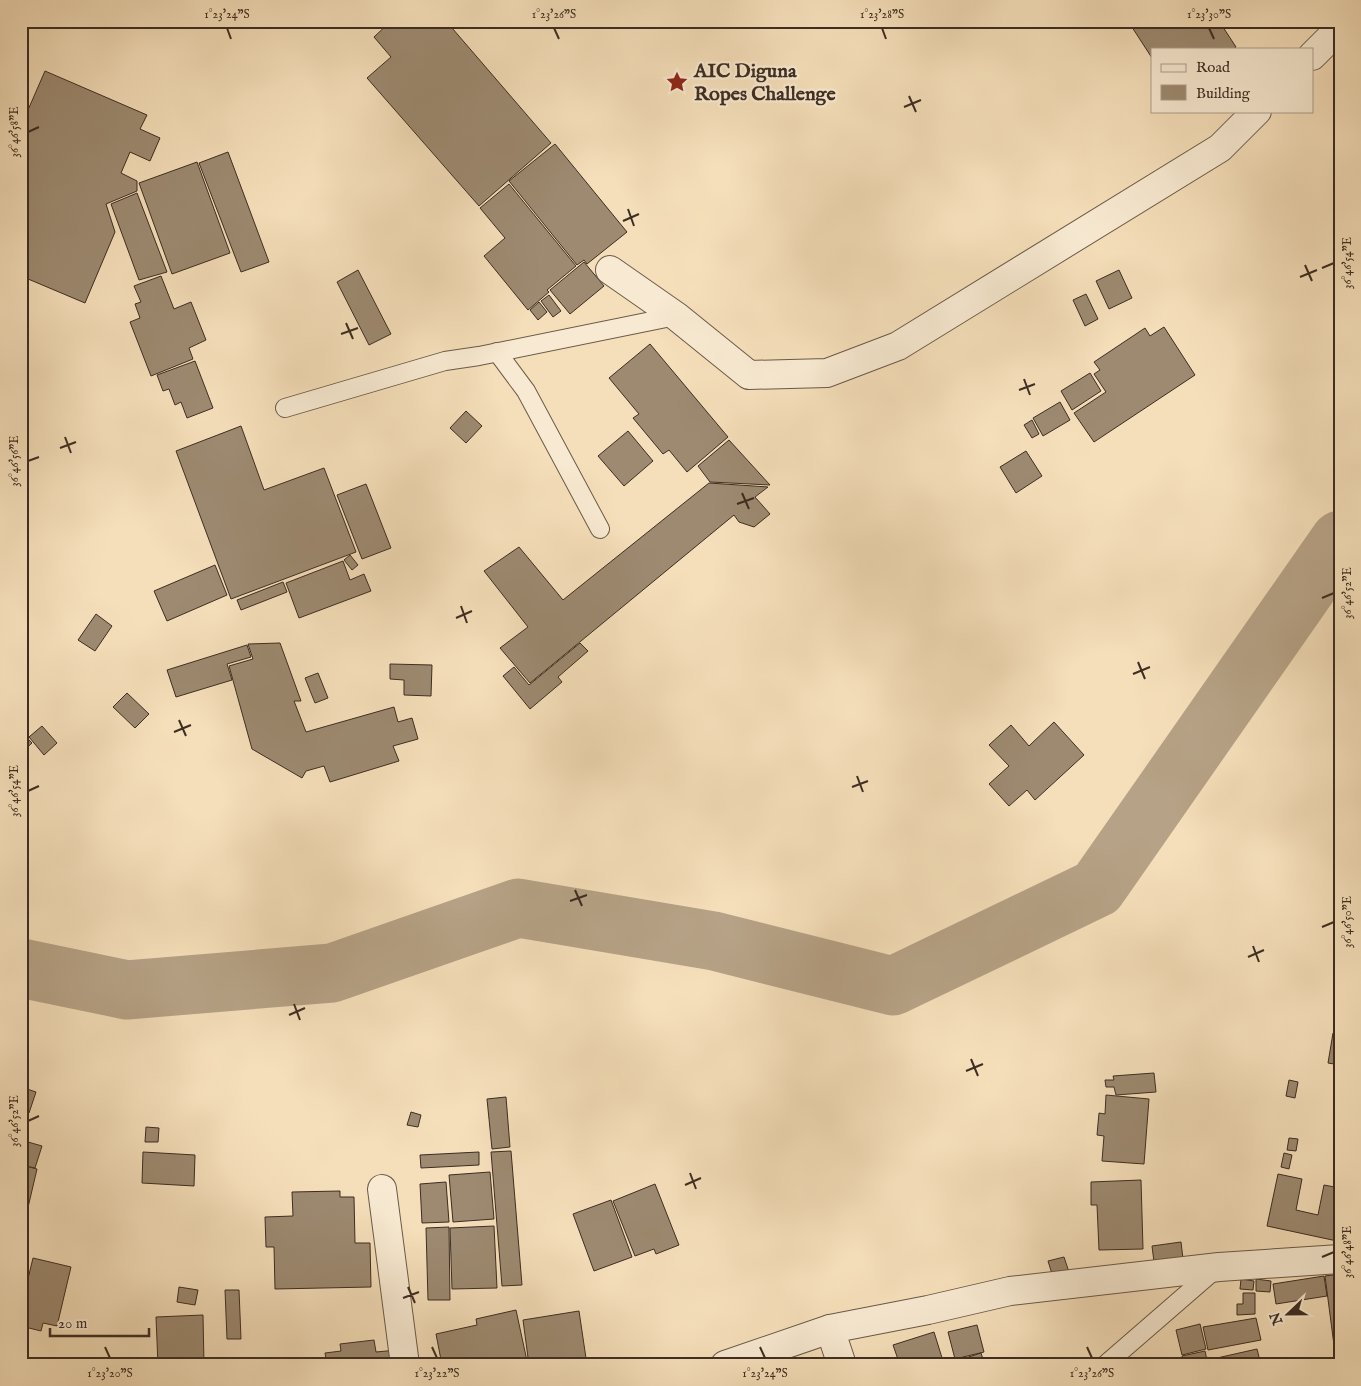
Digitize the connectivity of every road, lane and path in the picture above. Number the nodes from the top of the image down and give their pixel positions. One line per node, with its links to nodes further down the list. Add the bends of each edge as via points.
1 (1340, 28): 2 (street)
2 (1314, 54)
3 (1256, 112): 5 (street, via 1220,148 898,346 827,373 749,375)
4 (610, 270): 5 (street)
5 (676, 316): 6 (lane)
6 (497, 352): 7 (lane, via 445,361); 8 (lane, via 526,390)
7 (285, 408)
8 (600, 529)
9 (382, 1189): 13 (street)
10 (1340, 1259): 11 (street)
11 (1219, 1267): 12 (street, via 1010,1291); 16 (lane)
12 (830, 1329): 14 (street); 15 (street)
13 (405, 1365)
14 (725, 1365)
15 (842, 1365)
16 (1105, 1365)

